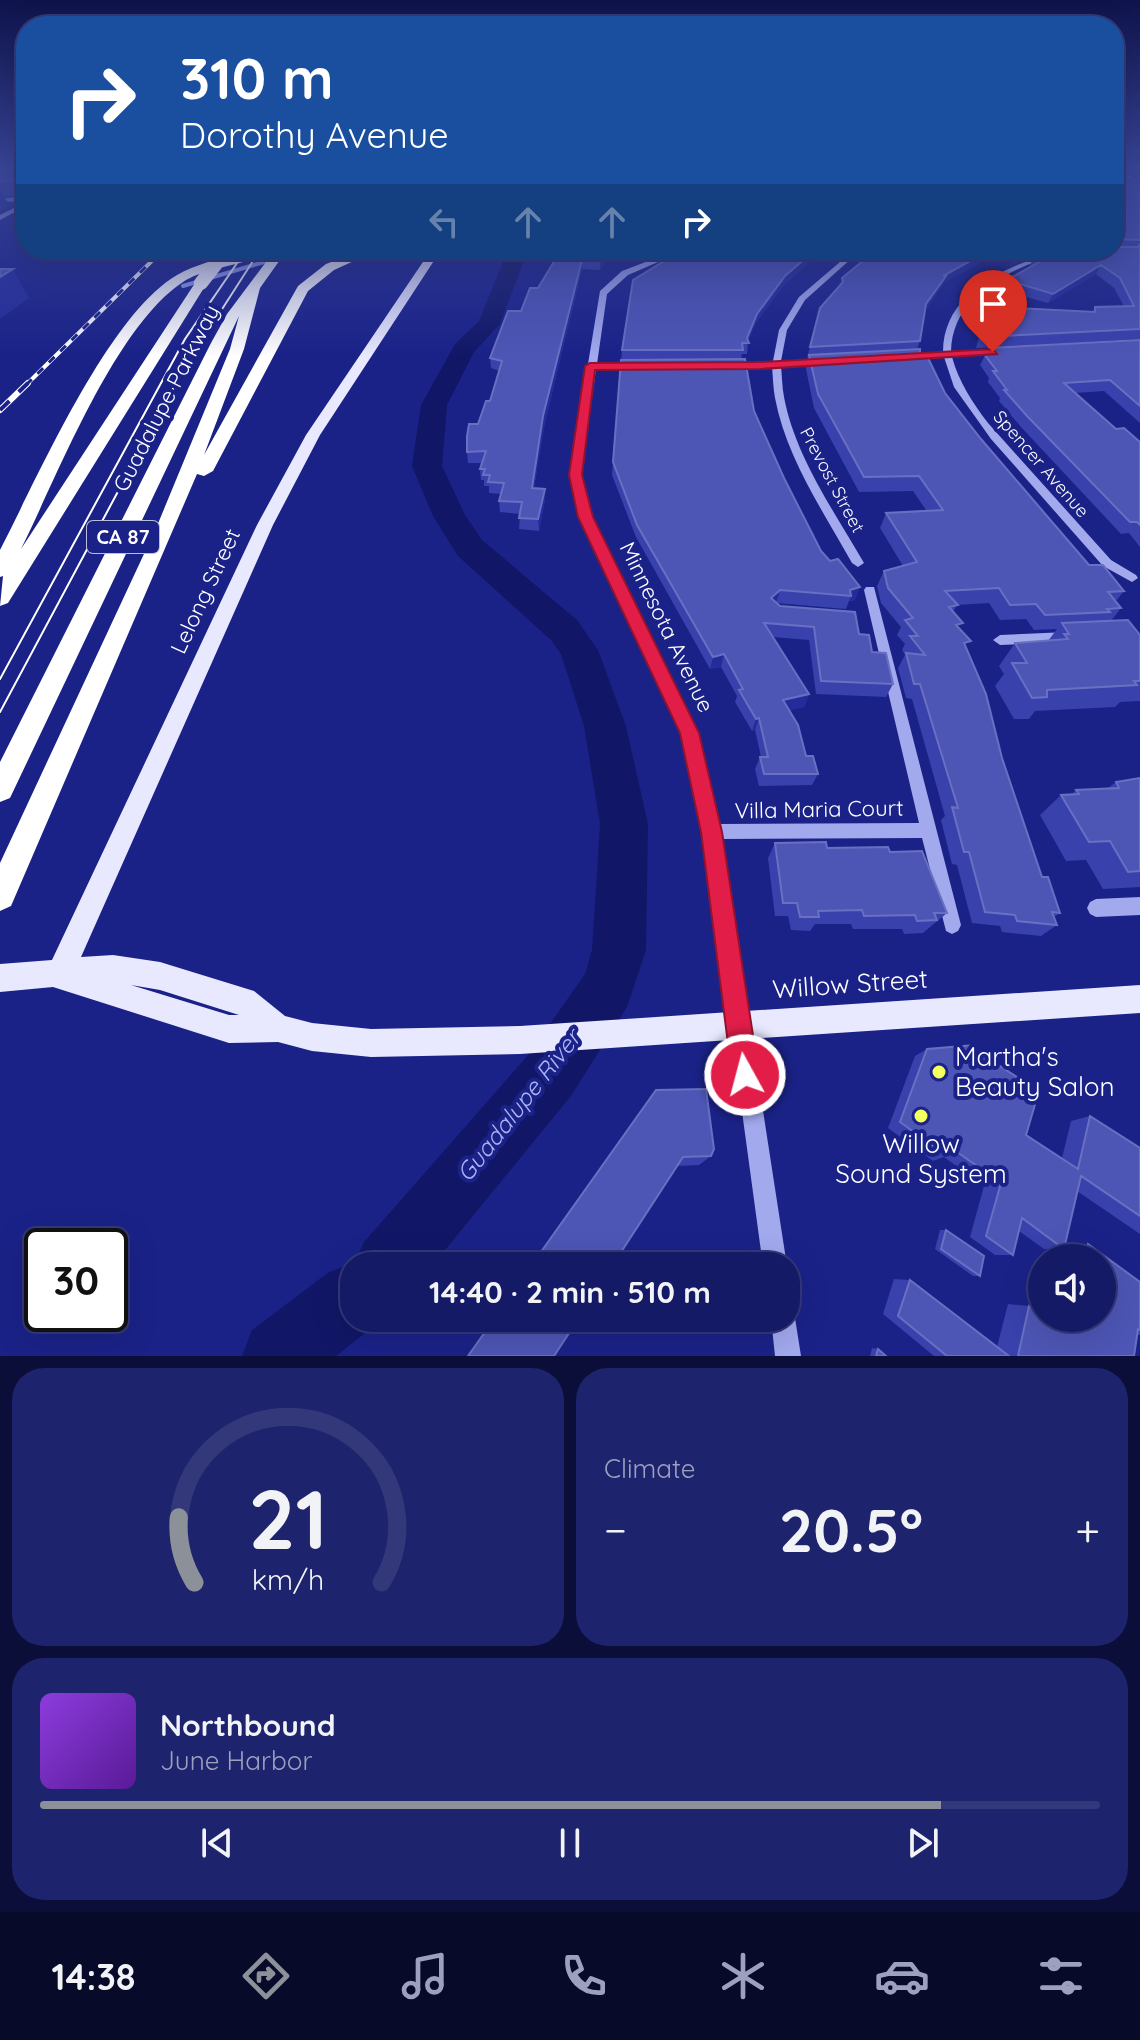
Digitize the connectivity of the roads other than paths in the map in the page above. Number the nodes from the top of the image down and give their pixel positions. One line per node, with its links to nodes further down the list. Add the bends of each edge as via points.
1 (219, 260): 23 (highway, Guadalupe Parkway / CA 87, bridge)
2 (243, 260): 20 (highway, via 211,265 181,278 146,307 100,374)
3 (267, 260): 9 (highway, Guadalupe Parkway / CA 87)
4 (349, 260): 18 (highway, via 330,267 303,289 197,484)
5 (429, 260): 33 (main road, Lelong Street, via 313,435 265,525)
6 (658, 260): 15 (street, Minnesota Avenue, via 625,273 603,293)
7 (847, 260): 14 (street, Prevost Street, via 802,299 784,327)
8 (1034, 260): 11 (street, via 1009,267 956,311)
9 (254, 289): 18 (highway, via 237,349); 26 (highway, Guadalupe Parkway / CA 87, via 234,314 202,375)
10 (1022, 350): 11 (street)
11 (948, 355): 12 (street); 21 (street, Spencer Avenue, via 953,376 980,421 1107,563)
12 (887, 358)
13 (839, 360): 14 (street)
14 (775, 364): 17 (street); 19 (street, Prevost Street, via 787,428)
15 (590, 366): 16 (street); 28 (street, Minnesota Avenue, via 576,475 585,517 690,733)
16 (648, 367)
17 (717, 367)
18 (167, 526): 29 (highway)
19 (858, 563)
20 (0, 570)
21 (1132, 578)
22 (870, 590): 27 (street, Villa Maria Court, via 868,619)
23 (0, 598)
24 (1078, 636): 25 (street)
25 (1000, 640)
26 (0, 790)
27 (926, 830): 28 (street, Villa Maria Court); 32 (street, Villa Maria Court)
28 (712, 832): 36 (street, Minnesota Avenue)
29 (0, 896)
30 (1140, 906): 31 (street)
31 (1096, 908)
32 (952, 925)
33 (59, 976): 34 (main road, Willow Street); 36 (main road, Willow Street, via 229,1029 278,1028 371,1043 520,1040)
34 (0, 978)
35 (1140, 999): 36 (main road, Willow Street)
36 (739, 1024): 37 (street, Minnesota Avenue)
37 (773, 1252)
38 (785, 1332): 39 (street)
39 (788, 1356)

